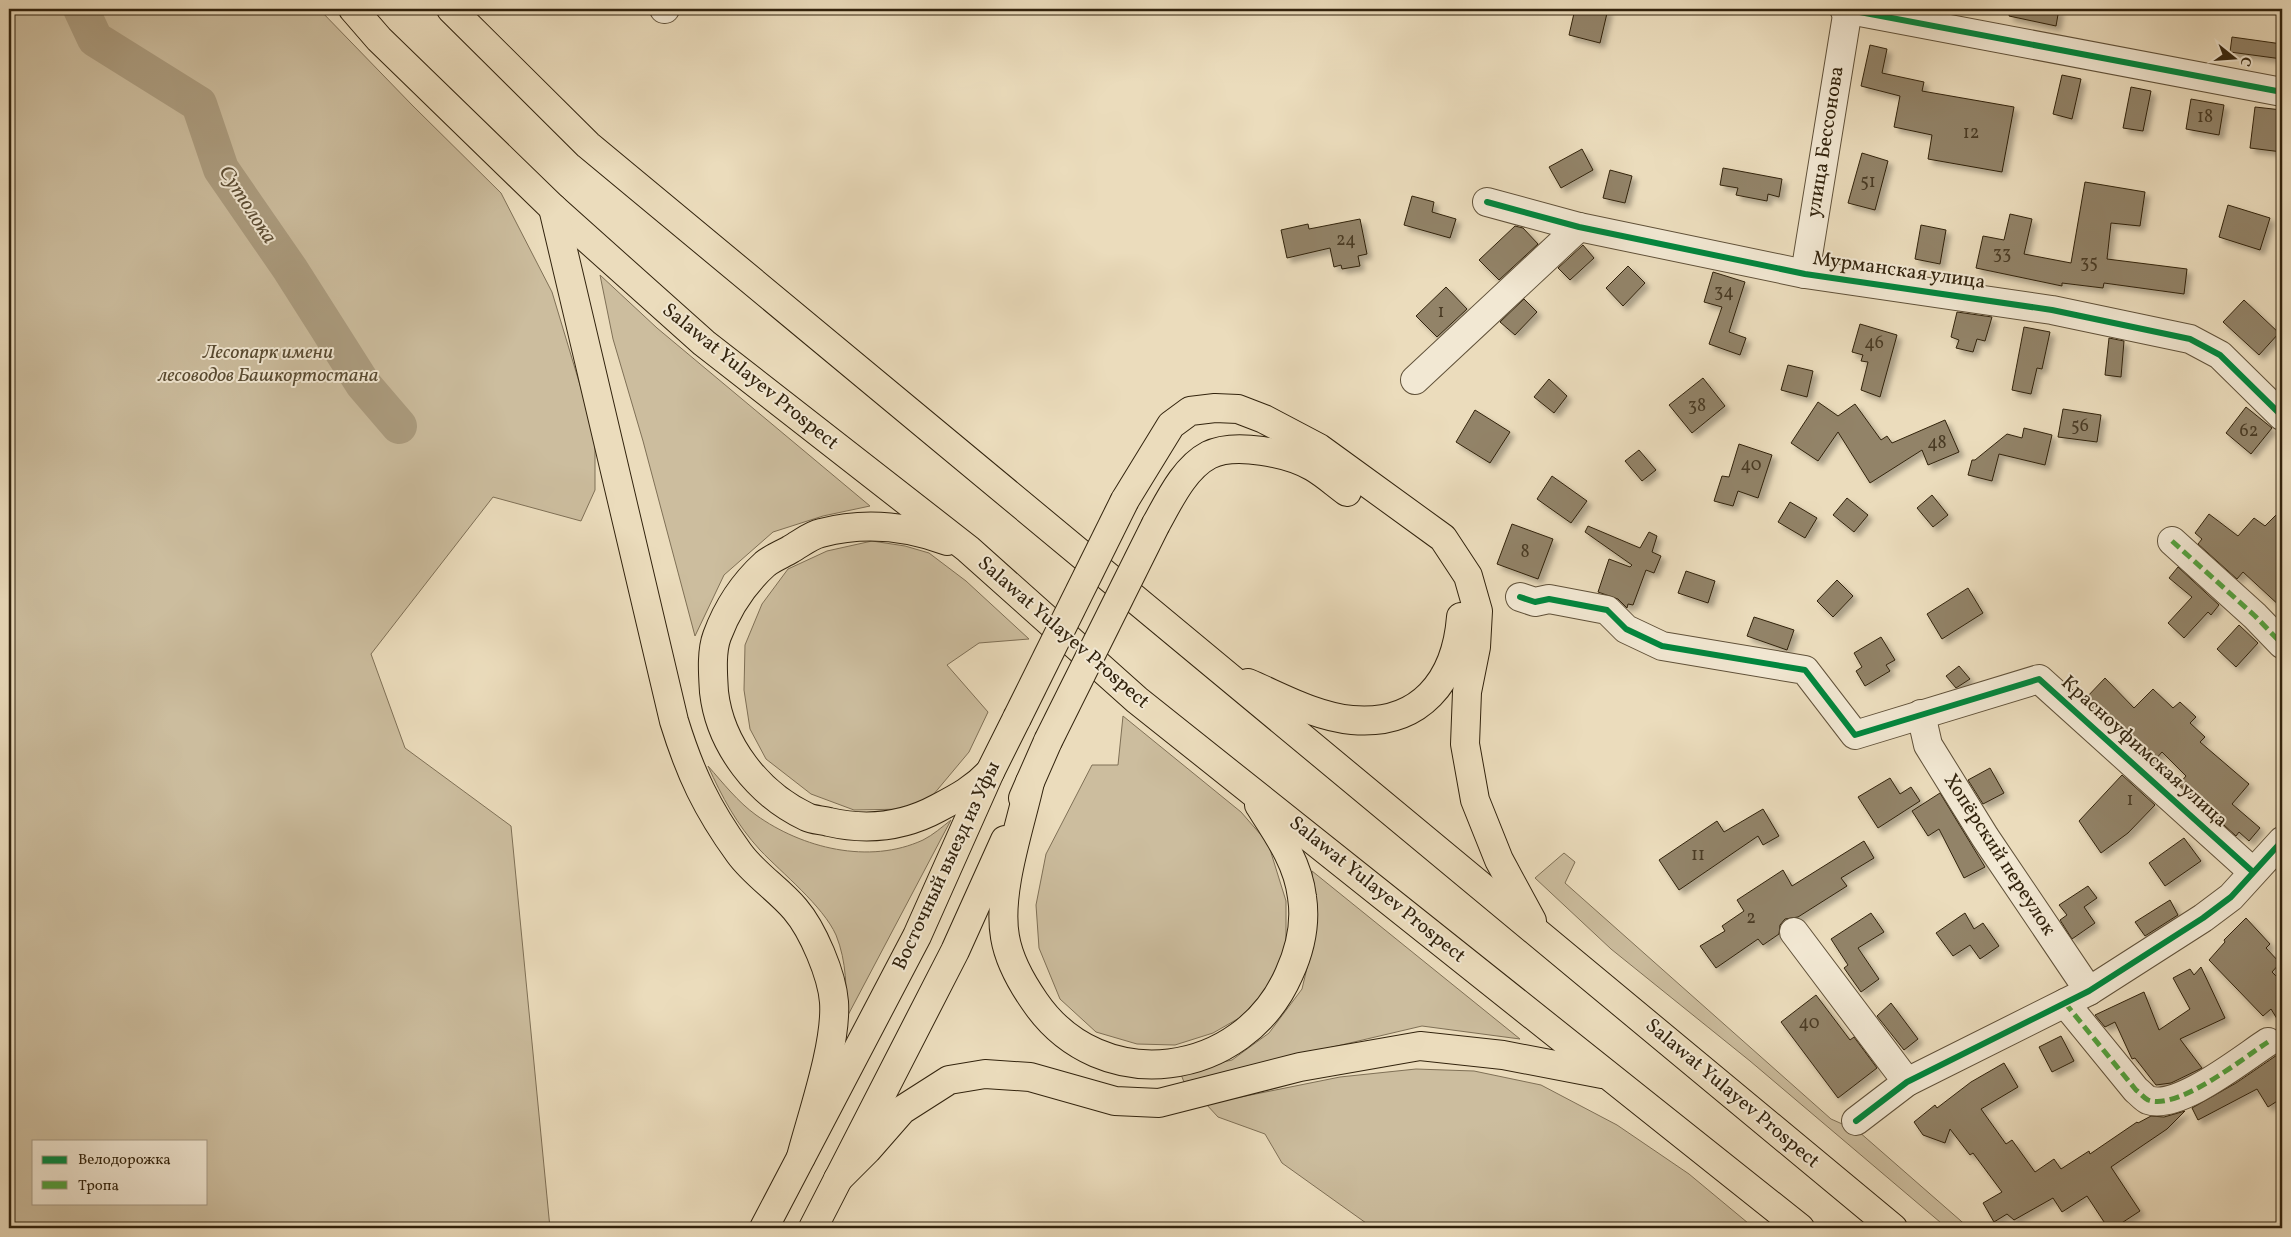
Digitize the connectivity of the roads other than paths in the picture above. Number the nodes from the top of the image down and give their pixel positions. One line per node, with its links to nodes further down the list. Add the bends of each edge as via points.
1 (353, 9): 6 (main road, Salawat Yulayev Prospect, via 386,46)
2 (451, 9): 15 (main road, Salawat Yulayev Prospect, via 588,145)
3 (1847, 9): 4 (street); 8 (street, улица Бессонова)
4 (2282, 92)
5 (1486, 202): 7 (street, Мурманская улица)
6 (553, 208): 12 (main road, Salawat Yulayev Prospect, via 704,343); 30 (main road, via 674,721 688,766 705,803 740,855 796,910 814,939 834,1002 831,1038)
7 (1579, 227): 8 (street, Мурманская улица); 9 (street)
8 (1805, 274): 10 (street, Мурманская улица, via 2052,310 2190,339 2220,355)
9 (1415, 380)
10 (2282, 416)
11 (2172, 541): 14 (street)
12 (968, 549): 17 (main road, via 921,531 874,526 820,533 766,563 736,597 716,637 712,673 717,712 728,741 748,772 776,797 808,817 876,828 904,823 973,790); 19 (main road, Salawat Yulayev Prospect, via 1137,700)
13 (1520, 597): 16 (street, Красноуфимская улица, via 1535,602 1549,599 1607,610 1626,628 1662,646 1805,670 1855,735)
14 (2282, 644)
15 (1220, 672): 18 (main road, Восточный выезд из Уфы, bridge, via 1307,709 1351,720 1380,720 1407,713 1429,696 1446,676 1458,648 1461,617 1454,587 1433,554 1312,467 1276,454 1238,448 1209,455 1181,480 1156,524); 23 (main road, Salawat Yulayev Prospect)
16 (1921, 714): 21 (street, Красноуфимская улица, via 2039,679); 24 (street, Хопёрский переулок, via 1928,745 1985,837)
17 (990, 772): 23 (main road, Восточный выезд из Уфы, bridge, via 1125,500 1171,425 1190,411 1238,409 1319,448 1443,538 1468,576 1478,611 1476,647 1467,692 1465,744 1475,800 1499,860); 30 (main road, Восточный выезд из Уфы, via 917,936)
18 (1030, 782): 19 (main road, via 1004,894 1005,937 1018,978 1047,1019 1081,1047 1122,1062 1151,1064 1180,1061 1228,1046 1268,1010 1284,987 1296,958 1302,928 1302,897 1295,869 1281,838); 31 (main road, Восточный выезд из Уфы, via 955,951)
19 (1244, 783): 27 (main road, Salawat Yulayev Prospect)
20 (2282, 840): 21 (street)
21 (2253, 872): 24 (street, via 2231,897 2203,918)
22 (1794, 932): 28 (street)
23 (1538, 934): 35 (main road, Salawat Yulayev Prospect)
24 (2089, 991): 25 (street)
25 (2065, 1003): 26 (street, via 2136,1090 2148,1100 2165,1101 2199,1088); 28 (street)
26 (2268, 1042)
27 (1606, 1075): 31 (main road, via 1503,1055 1420,1046 1300,1067 1159,1103 1115,1102 1030,1077 985,1074 949,1080 902,1110); 34 (main road, Salawat Yulayev Prospect)
28 (1907, 1082): 29 (street)
29 (1856, 1121)
30 (801, 1157): 32 (main road, Восточный выезд из Уфы)
31 (838, 1179): 33 (main road, Восточный выезд из Уфы)
32 (764, 1228)
33 (813, 1228)
34 (1800, 1228)
35 (1894, 1228)

